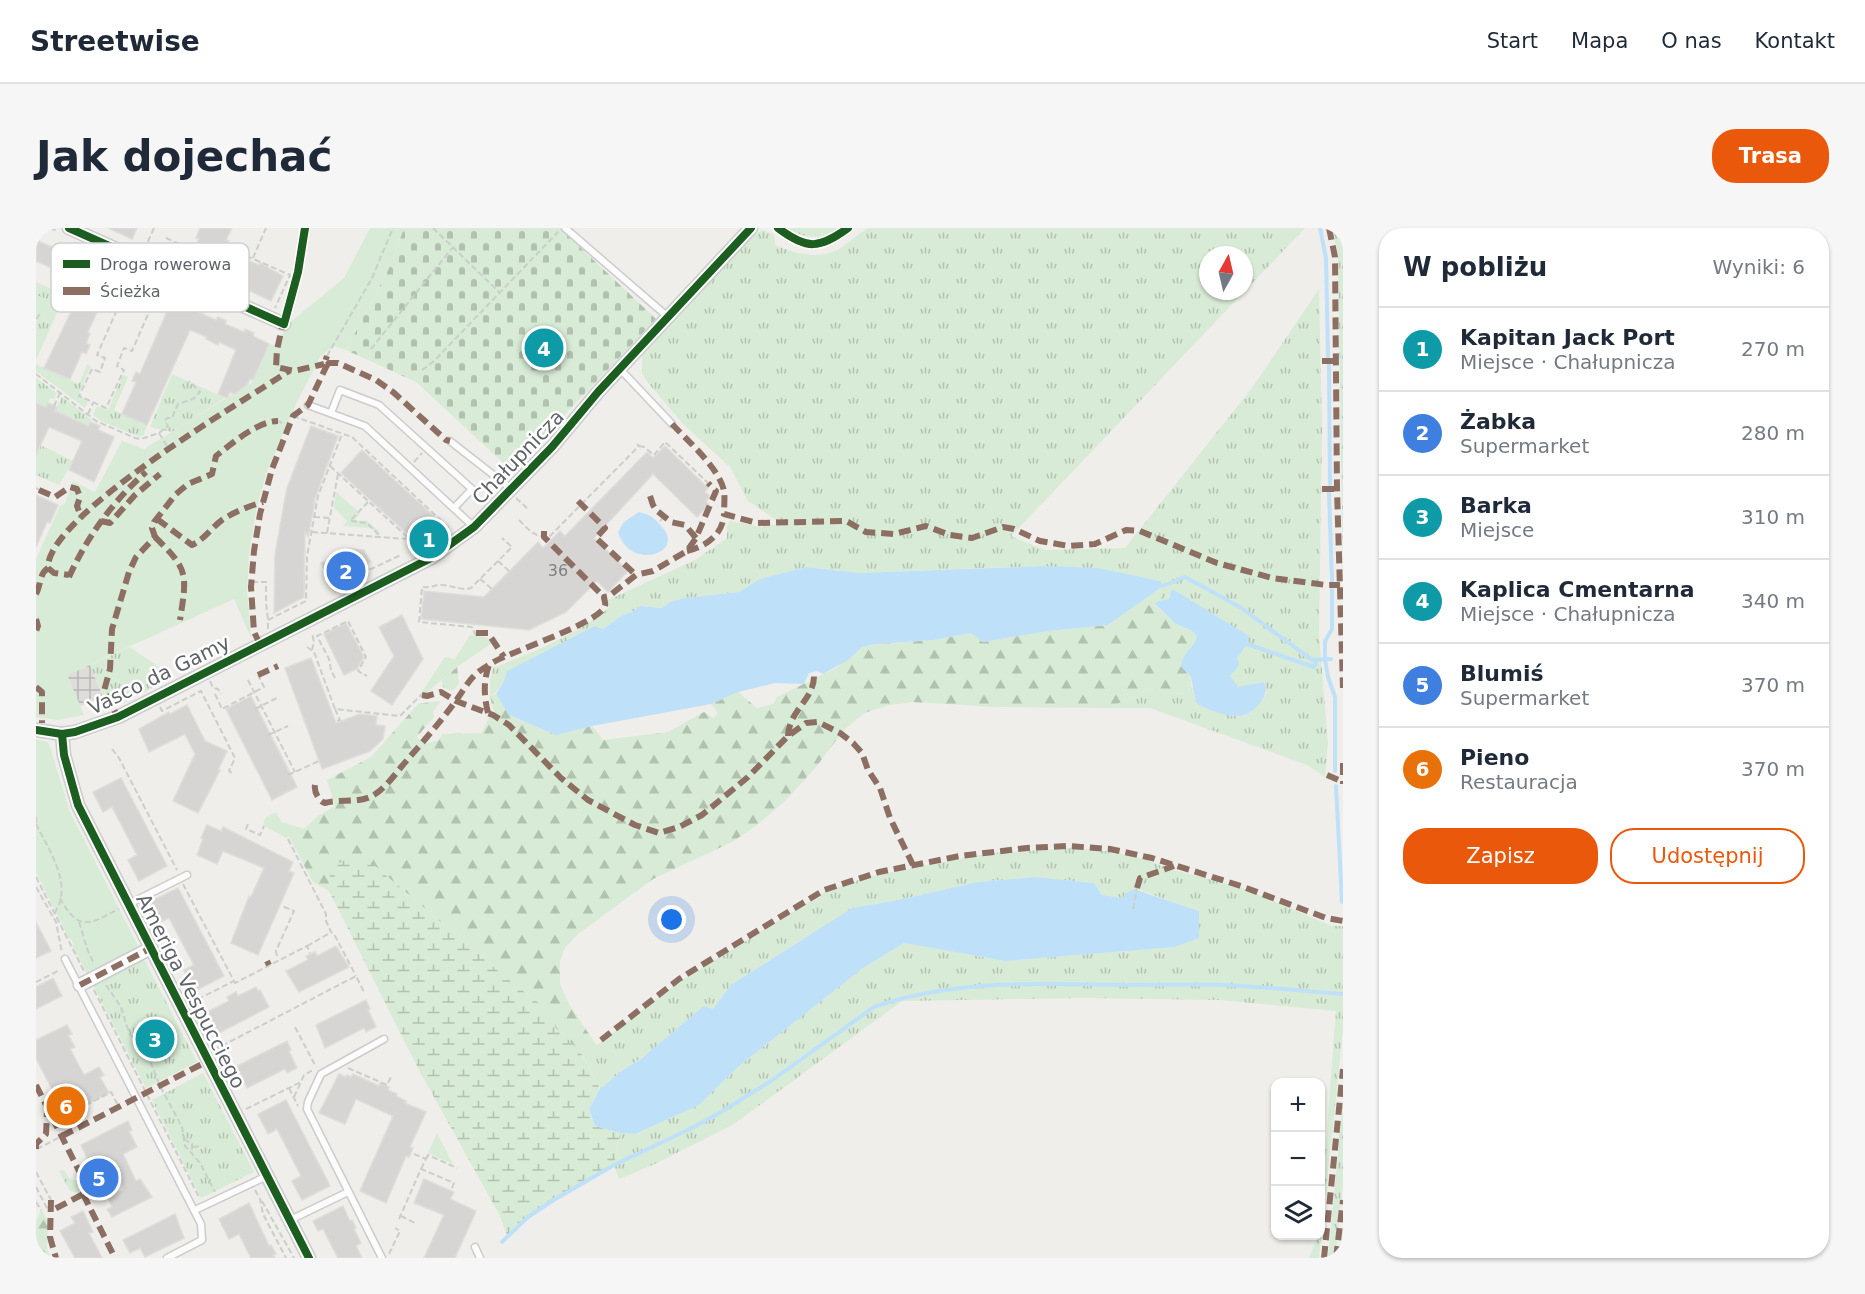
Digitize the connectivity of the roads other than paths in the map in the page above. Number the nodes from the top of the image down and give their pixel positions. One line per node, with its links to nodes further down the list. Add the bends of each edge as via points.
1 (69, 228): 4 (street)
2 (564, 228): 6 (lane)
3 (751, 228): 6 (street, Chałupnicza)
4 (103, 243)
5 (249, 308): 7 (street)
6 (668, 317): 8 (street, Chałupnicza)
7 (284, 324)
8 (620, 369): 11 (lane); 13 (street, Chałupnicza)
9 (308, 405): 10 (lane)
10 (331, 413): 14 (lane, via 365,426); 14 (lane, via 340,390 380,405 472,489)
11 (672, 424)
12 (450, 441): 13 (lane)
13 (512, 492): 15 (street, Chałupnicza)
14 (454, 508): 15 (lane)
15 (474, 527): 16 (street, Chałupnicza, via 431,558)
16 (260, 644): 18 (street, Vasco da Gamy, via 118,717)
17 (36, 730): 18 (street, Vasco da Gamy)
18 (62, 734): 20 (street, Ameriga Vespucciego, via 78,805)
19 (187, 875): 20 (lane, via 178,875)
20 (125, 906): 21 (street, Ameriga Vespucciego)
21 (151, 948): 23 (street, via 99,973); 25 (street, Ameriga Vespucciego)
22 (65, 959): 23 (lane)
23 (86, 986): 27 (lane)
24 (384, 1040): 26 (lane, via 321,1074 308,1102 307,1109)
25 (267, 1176): 27 (lane); 28 (street, Ameriga Vespucciego)
26 (348, 1192): 28 (lane); 30 (lane)
27 (195, 1210): 31 (lane, via 202,1240)
28 (291, 1220): 32 (street, Ameriga Vespucciego)
29 (475, 1247): 33 (lane)
30 (385, 1257)
31 (167, 1258)
32 (309, 1258)
33 (480, 1258)

